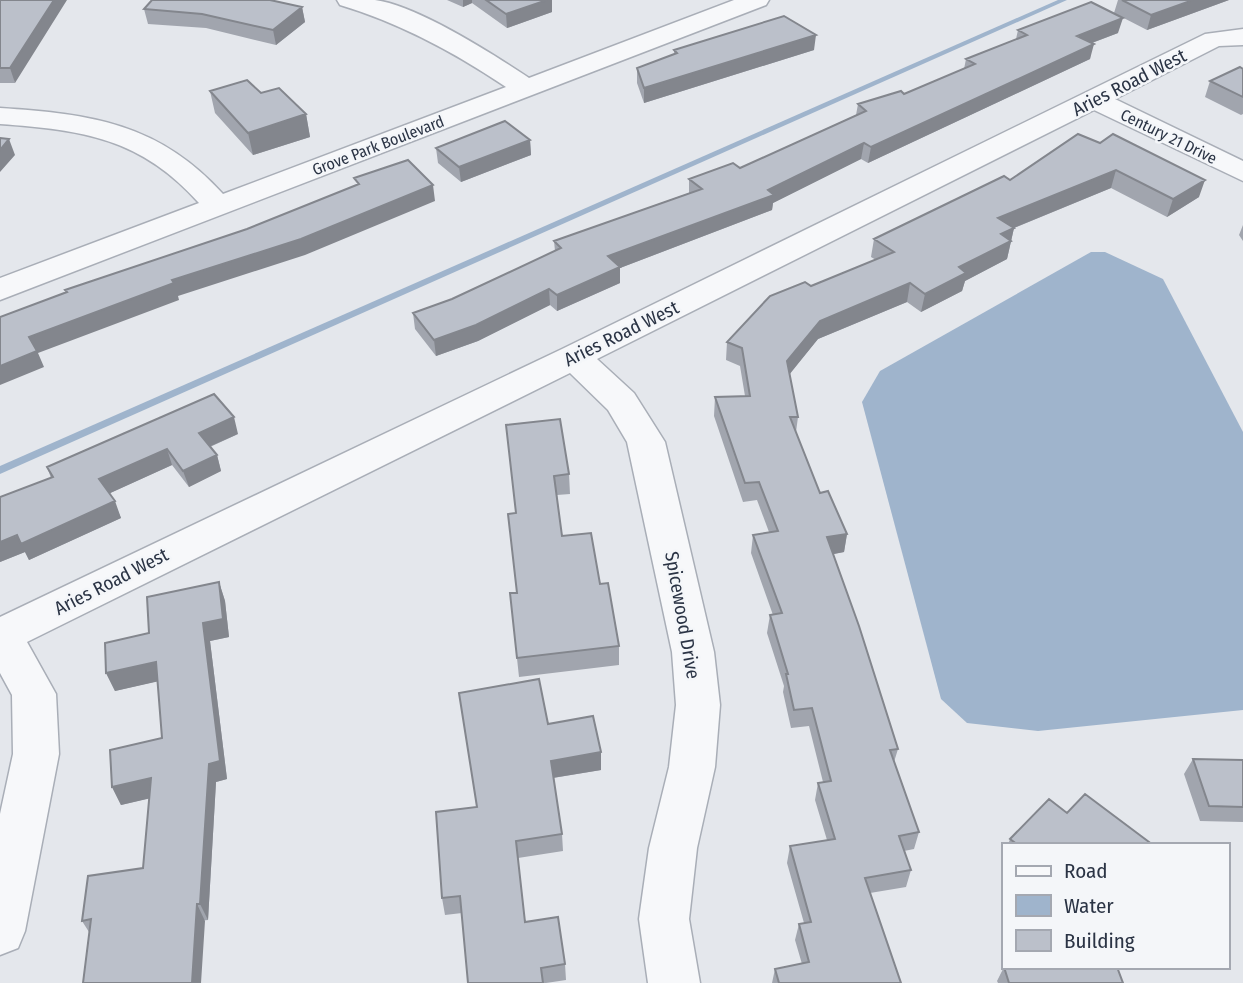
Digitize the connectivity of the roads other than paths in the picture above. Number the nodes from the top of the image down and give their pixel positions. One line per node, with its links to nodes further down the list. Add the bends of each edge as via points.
1 (349, 0): 4 (street, via 443,37)
2 (757, 0): 4 (street, Grove Park Boulevard)
3 (1243, 37): 5 (street, Aries Road West, via 1214,39)
4 (526, 88): 8 (street, Grove Park Boulevard)
5 (1094, 99): 7 (street, Century 21 Drive); 10 (street, Aries Road West)
6 (0, 116): 8 (street, via 64,120 131,137 188,171)
7 (1243, 172)
8 (218, 206): 9 (street, Grove Park Boulevard)
9 (0, 290)
10 (574, 357): 11 (street, Aries Road West); 13 (street, Spicewood Drive, via 621,402 646,442 693,652 698,705 692,767 673,848 664,919)
11 (1, 636): 12 (street, via 34,694 37,754)
12 (0, 931)
13 (674, 983)

